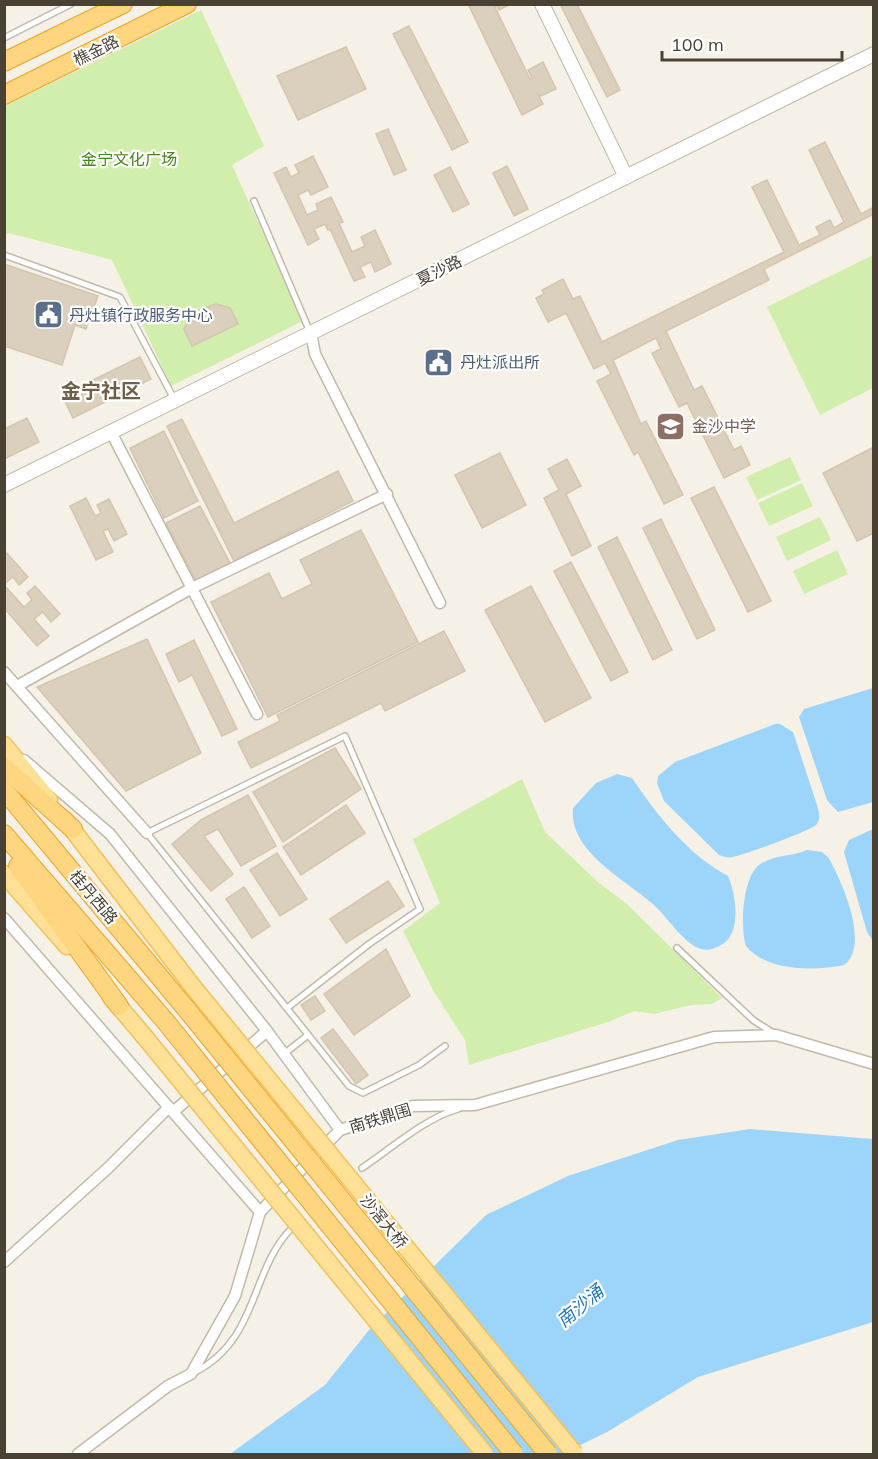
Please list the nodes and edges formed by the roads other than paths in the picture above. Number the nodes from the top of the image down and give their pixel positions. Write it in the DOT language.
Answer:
graph roads {
  1 [pos="71,4"];
  2 [pos="187,4"];
  3 [pos="542,4"];
  4 [pos="120,5"];
  5 [pos="4,38"];
  6 [pos="873,54"];
  7 [pos="4,62"];
  8 [pos="4,95"];
  9 [pos="626,177"];
  10 [pos="254,201"];
  11 [pos="4,255"];
  12 [pos="310,333"];
  13 [pos="174,401"];
  14 [pos="111,432"];
  15 [pos="4,485"];
  16 [pos="387,494"];
  17 [pos="192,588"];
  18 [pos="440,603"];
  19 [pos="4,672"];
  20 [pos="17,686"];
  21 [pos="257,714"];
  22 [pos="4,744"];
  23 [pos="4,767"];
  24 [pos="4,789"];
  25 [pos="73,829"];
  26 [pos="147,833"];
  27 [pos="4,834"];
  28 [pos="4,847"];
  29 [pos="4,874"];
  30 [pos="4,918"];
  31 [pos="677,948"];
  32 [pos="183,1005"];
  33 [pos="119,1006"];
  34 [pos="286,1008"];
  35 [pos="267,1031"];
  36 [pos="308,1035"];
  37 [pos="776,1035"];
  38 [pos="444,1046"];
  39 [pos="284,1054"];
  40 [pos="873,1064"];
  41 [pos="476,1105"];
  42 [pos="171,1110"];
  43 [pos="340,1130"];
  44 [pos="362,1168"];
  45 [pos="260,1212"];
  46 [pos="292,1228"];
  47 [pos="4,1262"];
  48 [pos="191,1374"];
  49 [pos="78,1455"];
  50 [pos="485,1455"];
  51 [pos="514,1455"];
  52 [pos="548,1455"];
  53 [pos="575,1455"];
  1 -- 5 [label="lane"];
  2 -- 8 [label="highway, 樵金路"];
  3 -- 9 [label="street"];
  4 -- 7 [label="highway, 樵金路"];
  6 -- 9 [label="street, 夏沙路"];
  9 -- 12 [label="street, 夏沙路"];
  10 -- 12 [label="lane"];
  11 -- 13 [label="lane"];
  12 -- 13 [label="street, 夏沙路"];
  12 -- 16 [label="street"];
  13 -- 14 [label="street, 夏沙路"];
  14 -- 15 [label="street, 夏沙路"];
  14 -- 17 [label="street"];
  16 -- 17 [label="street"];
  16 -- 18 [label="street"];
  17 -- 20 [label="street"];
  17 -- 21 [label="street"];
  19 -- 20 [label="street"];
  20 -- 26 [label="street"];
  22 -- 25 [label="main road, 沙滘大桥"];
  22 -- 35 [label="street"];
  23 -- 25 [label="highway"];
  24 -- 32 [label="highway, 桂丹西路"];
  25 -- 53 [label="main road, 沙滘大桥, bridge"];
  26 -- 34 [label="lane"];
  26 -- 34 [label="lane"];
  27 -- 51 [label="highway, 桂丹西路, bridge"];
  28 -- 33 [label="highway"];
  29 -- 33 [label="main road"];
  30 -- 42 [label="street"];
  31 -- 37 [label="lane"];
  32 -- 52 [label="highway, 沙滘大桥, bridge"];
  33 -- 50 [label="main road, bridge"];
  34 -- 36 [label="lane"];
  35 -- 39 [label="street"];
  35 -- 42 [label="street"];
  36 -- 38 [label="lane"];
  36 -- 39 [label="lane"];
  37 -- 40 [label="street, 南铁鼎围"];
  37 -- 41 [label="street, 南铁鼎围"];
  39 -- 43 [label="street"];
  41 -- 43 [label="street, 南铁鼎围"];
  41 -- 44 [label="lane"];
  42 -- 45 [label="street"];
  42 -- 47 [label="street"];
  43 -- 45 [label="street, 南铁鼎围"];
  45 -- 48 [label="street, 南铁鼎围"];
  46 -- 48 [label="lane"];
  48 -- 49 [label="street"];
}
